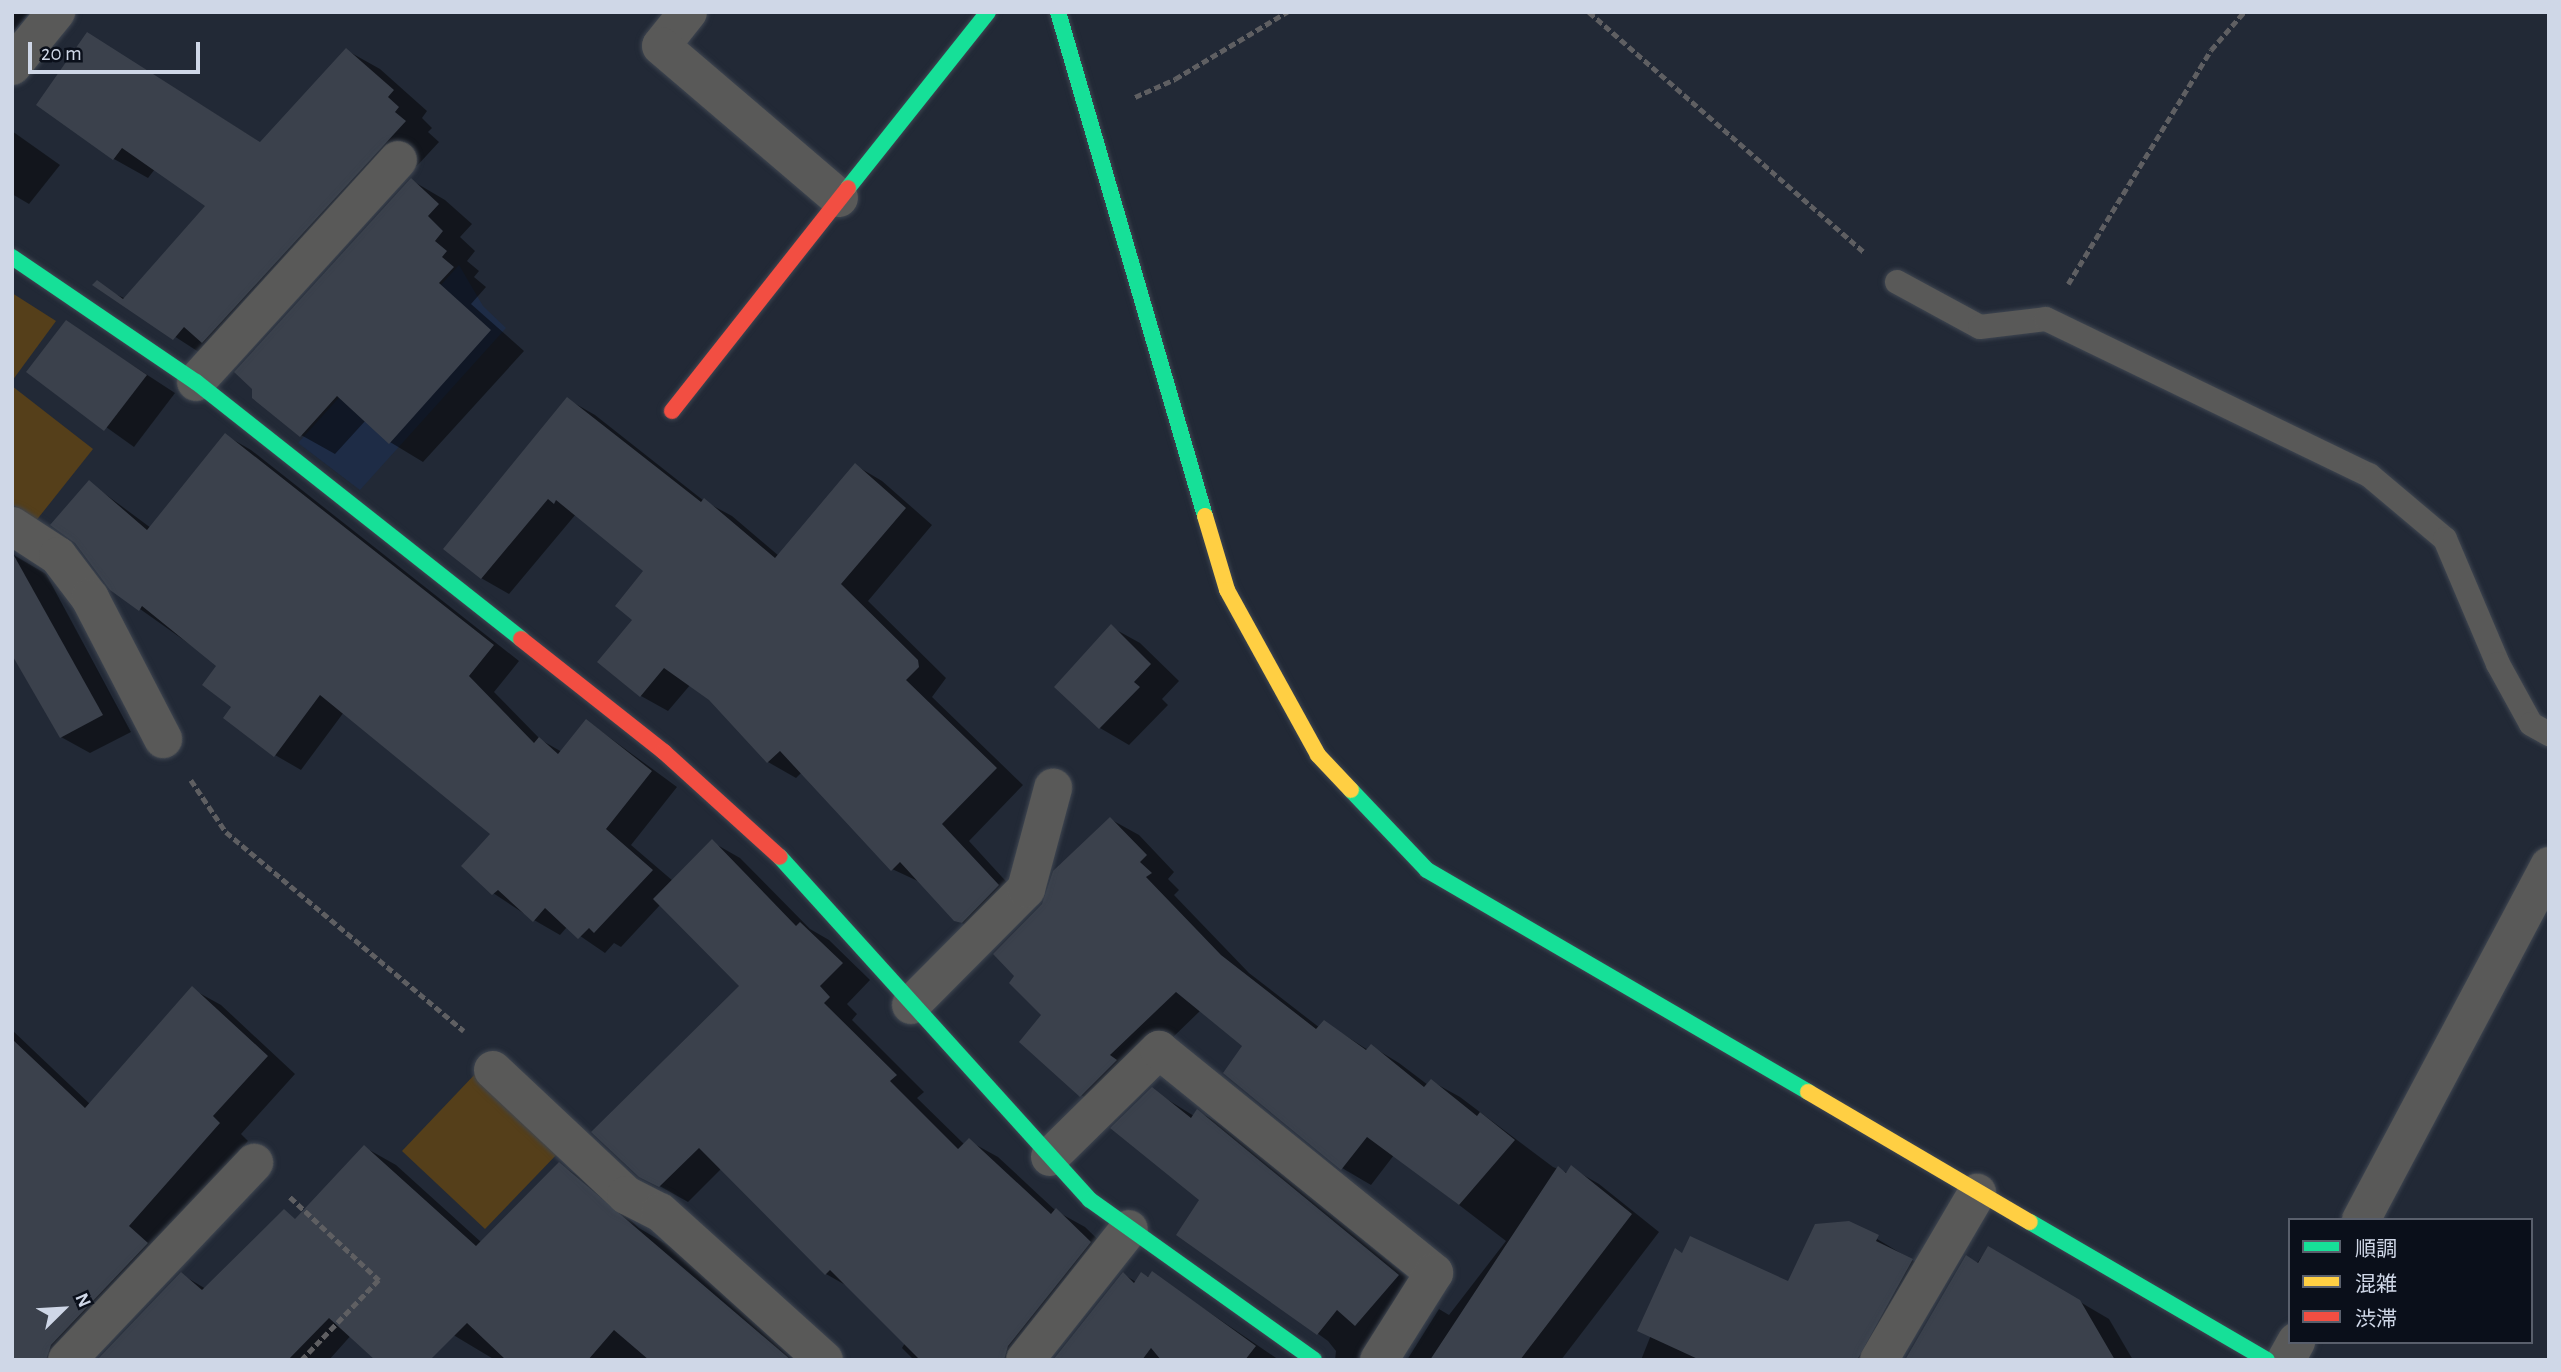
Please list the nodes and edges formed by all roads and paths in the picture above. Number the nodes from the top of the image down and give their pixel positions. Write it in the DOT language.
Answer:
graph roads {
  1 [pos="56,12"];
  2 [pos="688,12"];
  3 [pos="988,12"];
  4 [pos="1058,12"];
  5 [pos="1287,12"];
  6 [pos="1589,12"];
  7 [pos="2244,12"];
  8 [pos="12,66"];
  9 [pos="1089,117"];
  10 [pos="398,160"];
  11 [pos="839,198"];
  12 [pos="12,257"];
  13 [pos="1897,282"];
  14 [pos="2046,320"];
  15 [pos="197,382"];
  16 [pos="672,411"];
  17 [pos="12,526"];
  18 [pos="2549,733"];
  19 [pos="163,739"];
  20 [pos="1053,788"];
  21 [pos="2549,866"];
  22 [pos="911,1005"];
  23 [pos="494,1070"];
  24 [pos="1050,1157"];
  25 [pos="254,1163"];
  26 [pos="1977,1193"];
  27 [pos="2362,1218"];
  28 [pos="1129,1229"];
  29 [pos="2294,1344"];
  30 [pos="67,1360"];
  31 [pos="302,1360"];
  32 [pos="824,1360"];
  33 [pos="1025,1360"];
  34 [pos="1314,1360"];
  35 [pos="1379,1360"];
  36 [pos="1879,1360"];
  37 [pos="2267,1360"];
  38 [pos="2286,1360"];
  1 -- 8 [label="street"];
  2 -- 11 [label="street"];
  3 -- 11 [label="street"];
  4 -- 9 [label="street"];
  5 -- 9 [label="path"];
  6 -- 13 [label="path"];
  7 -- 14 [label="path"];
  9 -- 26 [label="street"];
  10 -- 15 [label="street"];
  11 -- 16 [label="street"];
  12 -- 15 [label="street"];
  13 -- 14 [label="lane"];
  14 -- 18 [label="lane"];
  15 -- 22 [label="street"];
  17 -- 19 [label="street"];
  19 -- 23 [label="path"];
  20 -- 22 [label="street"];
  21 -- 27 [label="street"];
  22 -- 24 [label="street"];
  23 -- 32 [label="street"];
  24 -- 28 [label="street"];
  24 -- 35 [label="street"];
  25 -- 30 [label="street"];
  25 -- 31 [label="path"];
  26 -- 36 [label="street"];
  26 -- 37 [label="street"];
  28 -- 33 [label="street"];
  28 -- 34 [label="street"];
  29 -- 38 [label="street"];
}
